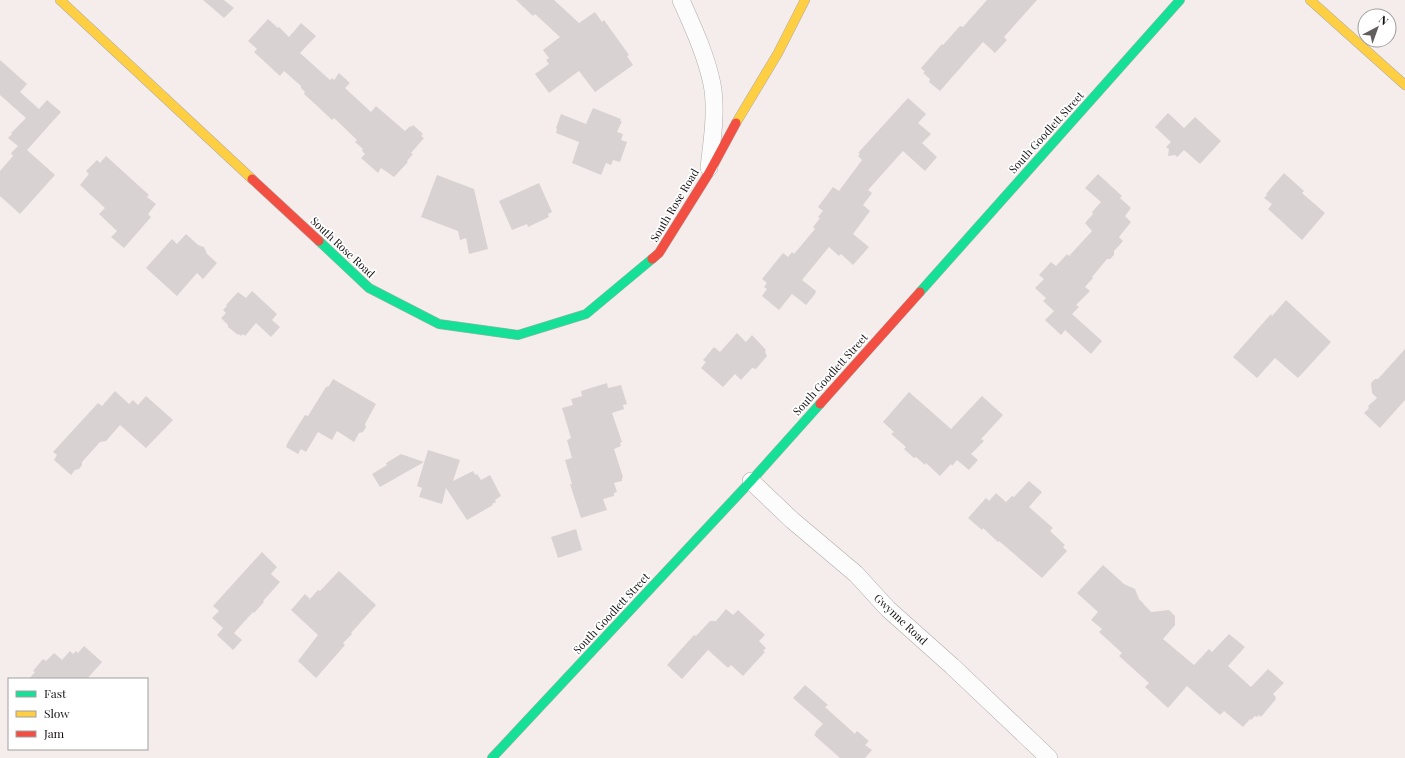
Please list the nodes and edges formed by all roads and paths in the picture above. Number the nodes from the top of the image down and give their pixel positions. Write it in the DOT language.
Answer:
graph roads {
  1 [pos="60,0"];
  2 [pos="681,0"];
  3 [pos="805,0"];
  4 [pos="1180,0"];
  5 [pos="1310,0"];
  6 [pos="1405,85"];
  7 [pos="708,173"];
  8 [pos="751,481"];
  9 [pos="492,758"];
  10 [pos="1049,758"];
  1 -- 7 [label="main road, South Rose Road"];
  2 -- 7 [label="street"];
  3 -- 7 [label="main road, South Rose Road"];
  4 -- 8 [label="main road, South Goodlett Street"];
  5 -- 6 [label="main road"];
  8 -- 9 [label="main road, South Goodlett Street"];
  8 -- 10 [label="street, Gwynne Road"];
}
